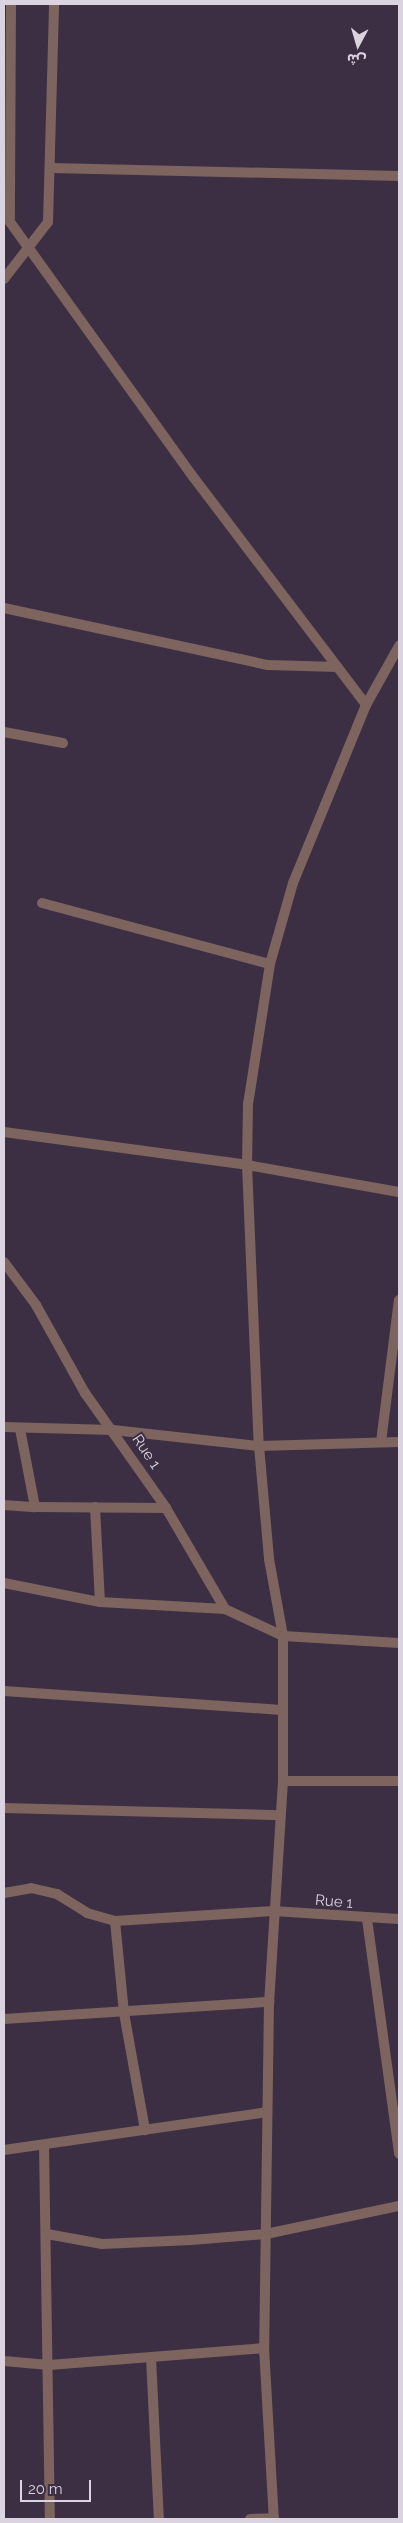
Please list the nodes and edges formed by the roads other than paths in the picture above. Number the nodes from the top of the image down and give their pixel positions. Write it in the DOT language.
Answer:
graph roads {
  1 [pos="10,4"];
  2 [pos="54,4"];
  3 [pos="51,168"];
  4 [pos="399,176"];
  5 [pos="29,251"];
  6 [pos="4,279"];
  7 [pos="4,608"];
  8 [pos="399,646"];
  9 [pos="337,667"];
  10 [pos="366,705"];
  11 [pos="4,732"];
  12 [pos="63,743"];
  13 [pos="42,903"];
  14 [pos="270,964"];
  15 [pos="4,1132"];
  16 [pos="247,1165"];
  17 [pos="399,1192"];
  18 [pos="4,1262"];
  19 [pos="399,1300"];
  20 [pos="4,1427"];
  21 [pos="20,1429"];
  22 [pos="113,1430"];
  23 [pos="381,1442"];
  24 [pos="399,1442"];
  25 [pos="259,1446"];
  26 [pos="4,1505"];
  27 [pos="35,1507"];
  28 [pos="95,1507"];
  29 [pos="166,1508"];
  30 [pos="4,1583"];
  31 [pos="100,1602"];
  32 [pos="225,1609"];
  33 [pos="283,1636"];
  34 [pos="399,1643"];
  35 [pos="4,1691"];
  36 [pos="281,1710"];
  37 [pos="283,1781"];
  38 [pos="399,1781"];
  39 [pos="4,1808"];
  40 [pos="280,1815"];
  41 [pos="4,1893"];
  42 [pos="273,1912"];
  43 [pos="367,1919"];
  44 [pos="399,1919"];
  45 [pos="115,1921"];
  46 [pos="270,2002"];
  47 [pos="124,2013"];
  48 [pos="4,2019"];
  49 [pos="394,2082"];
  50 [pos="267,2112"];
  51 [pos="145,2130"];
  52 [pos="44,2145"];
  53 [pos="4,2150"];
  54 [pos="399,2154"];
  55 [pos="399,2206"];
  56 [pos="47,2234"];
  57 [pos="266,2234"];
  58 [pos="264,2348"];
  59 [pos="151,2358"];
  60 [pos="4,2361"];
  61 [pos="48,2365"];
  62 [pos="274,2518"];
  63 [pos="50,2519"];
  64 [pos="159,2519"];
  65 [pos="250,2519"];
  1 -- 5 [label="street"];
  2 -- 3 [label="street"];
  3 -- 4 [label="street"];
  3 -- 5 [label="street"];
  5 -- 6 [label="street"];
  5 -- 9 [label="street"];
  7 -- 9 [label="street"];
  8 -- 10 [label="street"];
  9 -- 10 [label="street"];
  10 -- 14 [label="street"];
  11 -- 12 [label="street"];
  13 -- 14 [label="street"];
  14 -- 16 [label="street"];
  15 -- 16 [label="street"];
  16 -- 17 [label="street"];
  16 -- 25 [label="street"];
  18 -- 22 [label="street, Rue 1"];
  19 -- 23 [label="street"];
  20 -- 21 [label="street"];
  21 -- 22 [label="street"];
  21 -- 27 [label="street"];
  22 -- 25 [label="street"];
  22 -- 29 [label="street, Rue 1"];
  23 -- 24 [label="street"];
  23 -- 25 [label="street"];
  25 -- 33 [label="street"];
  26 -- 27 [label="street"];
  27 -- 28 [label="street"];
  28 -- 29 [label="street"];
  28 -- 31 [label="street"];
  29 -- 32 [label="street, Rue 1"];
  30 -- 31 [label="street"];
  31 -- 32 [label="street"];
  32 -- 33 [label="street"];
  33 -- 34 [label="street"];
  33 -- 36 [label="street"];
  35 -- 36 [label="street"];
  36 -- 37 [label="street"];
  37 -- 38 [label="street"];
  37 -- 40 [label="street"];
  39 -- 40 [label="street"];
  40 -- 42 [label="street"];
  41 -- 45 [label="street, Rue 1"];
  42 -- 43 [label="street, Rue 1"];
  42 -- 45 [label="street, Rue 1"];
  42 -- 46 [label="street"];
  43 -- 44 [label="street"];
  43 -- 49 [label="street, Rue 1"];
  45 -- 47 [label="street"];
  46 -- 47 [label="street"];
  46 -- 50 [label="street"];
  47 -- 48 [label="street"];
  47 -- 51 [label="street"];
  49 -- 54 [label="street, Rue 1"];
  50 -- 51 [label="street"];
  50 -- 57 [label="street"];
  51 -- 52 [label="street"];
  52 -- 53 [label="street"];
  52 -- 56 [label="street"];
  55 -- 57 [label="street"];
  56 -- 57 [label="street"];
  56 -- 61 [label="street"];
  57 -- 58 [label="street"];
  58 -- 59 [label="street"];
  58 -- 62 [label="street"];
  59 -- 61 [label="street"];
  59 -- 64 [label="street"];
  60 -- 61 [label="street"];
  61 -- 63 [label="street"];
  62 -- 65 [label="street"];
}
